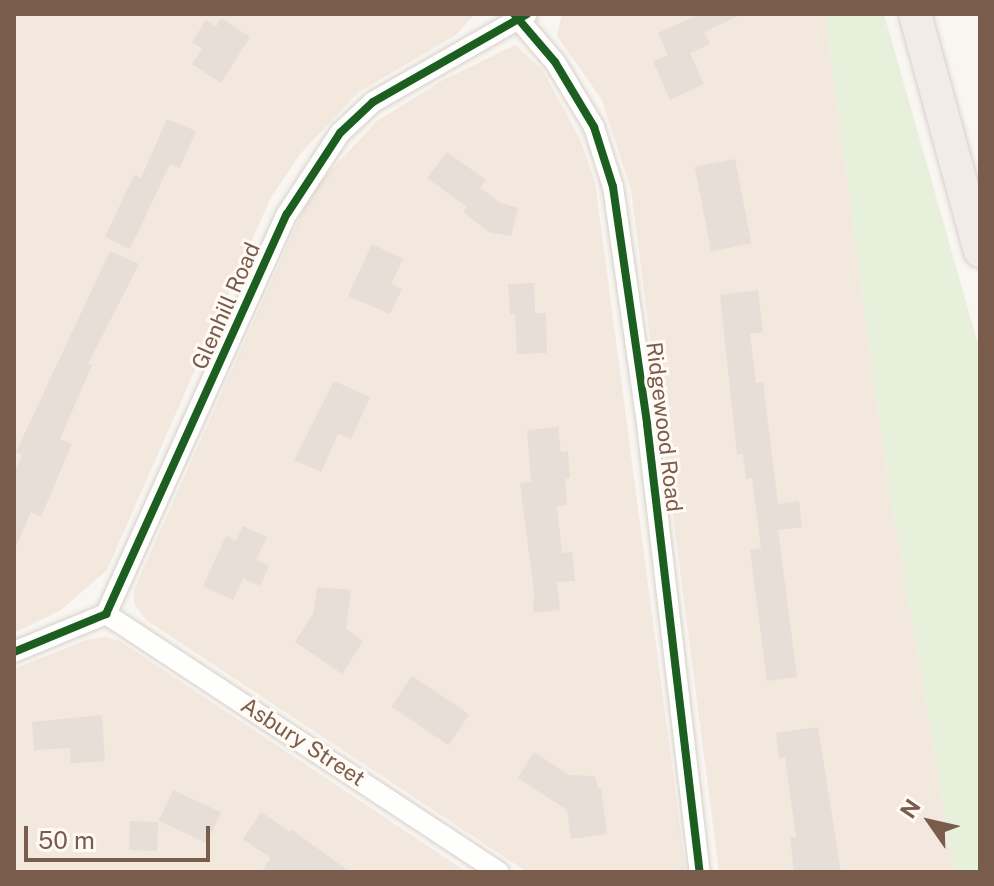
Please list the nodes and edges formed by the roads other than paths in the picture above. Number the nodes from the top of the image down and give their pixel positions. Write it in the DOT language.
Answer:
graph roads {
  1 [pos="915,14"];
  2 [pos="520,16"];
  3 [pos="980,251"];
  4 [pos="106,614"];
  5 [pos="14,652"];
  6 [pos="499,872"];
  7 [pos="700,872"];
  1 -- 3 [label="highway"];
  2 -- 4 [label="street, Glenhill Road"];
  2 -- 7 [label="street, Ridgewood Road"];
  4 -- 5 [label="street"];
  4 -- 6 [label="street, Asbury Street"];
}
